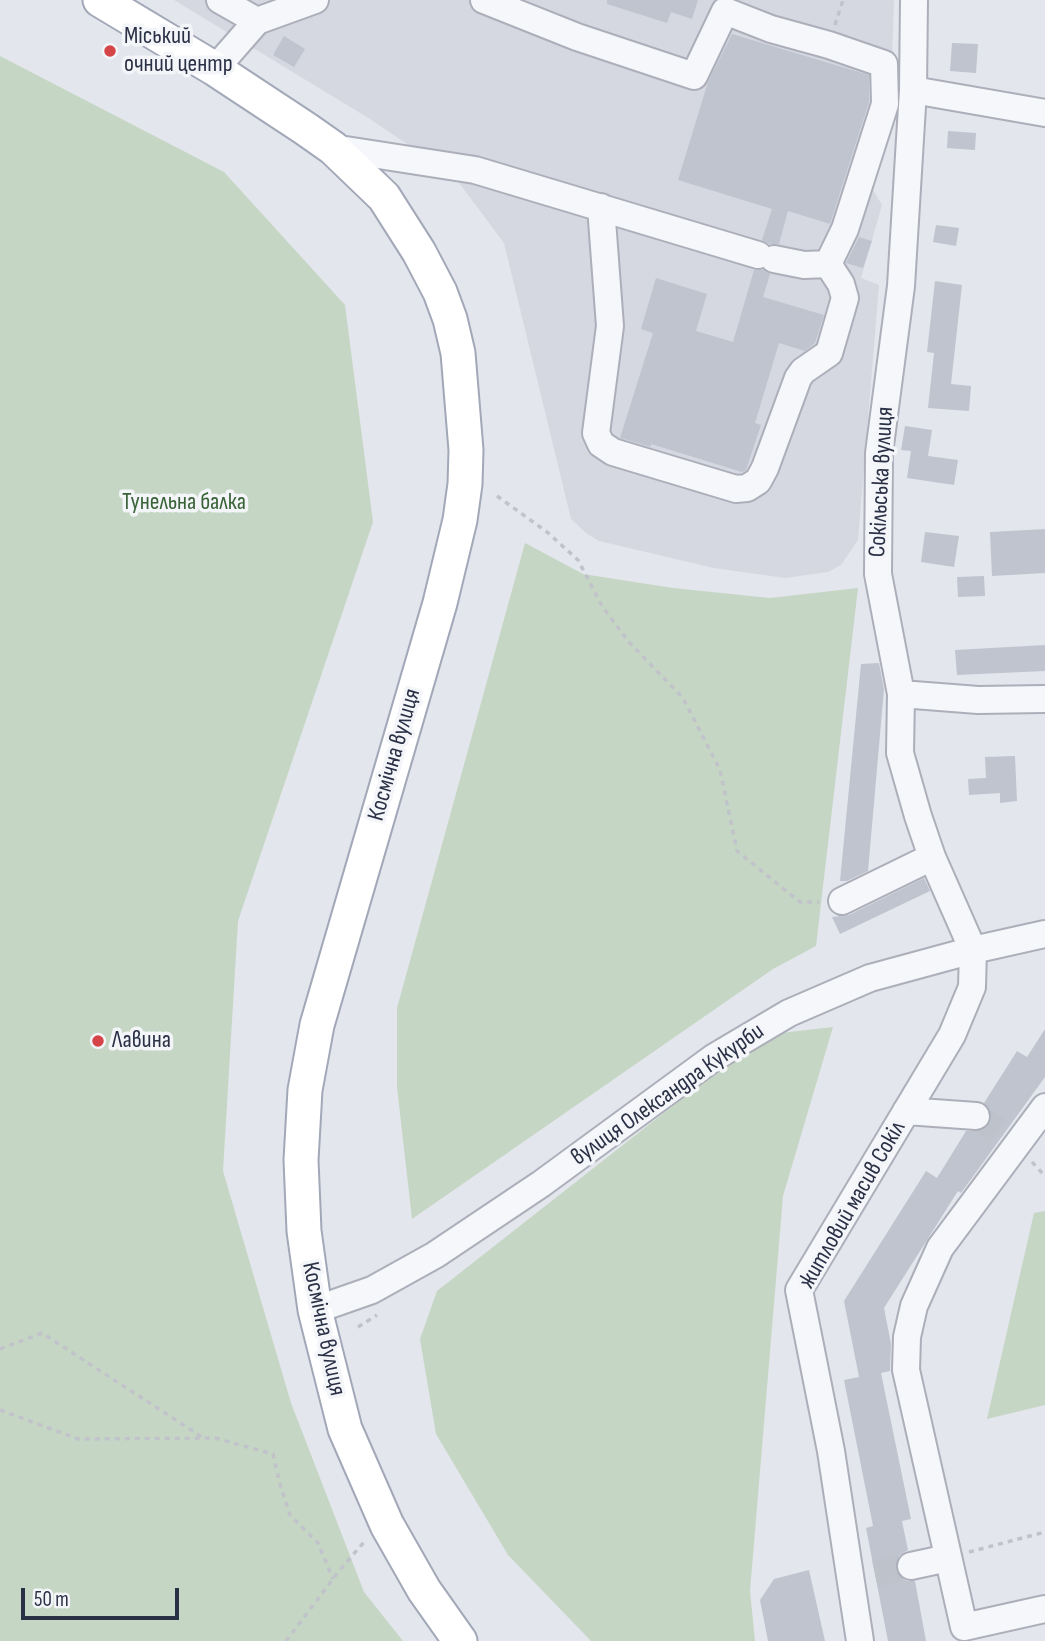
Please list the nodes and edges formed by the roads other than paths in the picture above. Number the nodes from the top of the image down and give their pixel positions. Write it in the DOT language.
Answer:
graph roads {
  1 [pos="100,0"];
  2 [pos="220,0"];
  3 [pos="315,0"];
  4 [pos="484,0"];
  5 [pos="914,0"];
  6 [pos="727,5"];
  7 [pos="257,21"];
  8 [pos="215,69"];
  9 [pos="913,90"];
  10 [pos="1045,113"];
  11 [pos="333,148"];
  12 [pos="601,207"];
  13 [pos="828,264"];
  14 [pos="901,694"];
  15 [pos="1045,699"];
  16 [pos="932,858"];
  17 [pos="842,901"];
  18 [pos="1045,934"];
  19 [pos="973,950"];
  20 [pos="1045,1107"];
  21 [pos="906,1111"];
  22 [pos="976,1115"];
  23 [pos="314,1310"];
  24 [pos="947,1558"];
  25 [pos="911,1566"];
  26 [pos="1045,1609"];
  27 [pos="460,1641"];
  28 [pos="860,1641"];
  1 -- 8 [label="main road, Космічна вулиця"];
  2 -- 7 [label="street"];
  3 -- 7 [label="street"];
  4 -- 6 [label="street"];
  5 -- 9 [label="street, Сокільська вулиця"];
  6 -- 13 [label="street"];
  7 -- 8 [label="street"];
  8 -- 11 [label="main road, Космічна вулиця"];
  9 -- 10 [label="street"];
  9 -- 14 [label="street, Сокільська вулиця"];
  11 -- 12 [label="street"];
  11 -- 23 [label="main road, Космічна вулиця"];
  12 -- 13 [label="street"];
  12 -- 13 [label="street"];
  14 -- 15 [label="street"];
  14 -- 16 [label="street, Сокільська вулиця"];
  16 -- 17 [label="street"];
  16 -- 19 [label="street, Сокільська вулиця"];
  18 -- 19 [label="street, вулиця Олександра Кукурби"];
  19 -- 21 [label="street, житловий масив Сокіл"];
  19 -- 23 [label="street, вулиця Олександра Кукурби"];
  20 -- 24 [label="street"];
  21 -- 22 [label="street"];
  21 -- 28 [label="street, житловий масив Сокіл"];
  23 -- 27 [label="main road, Космічна вулиця"];
  24 -- 25 [label="street"];
  24 -- 26 [label="street"];
}
